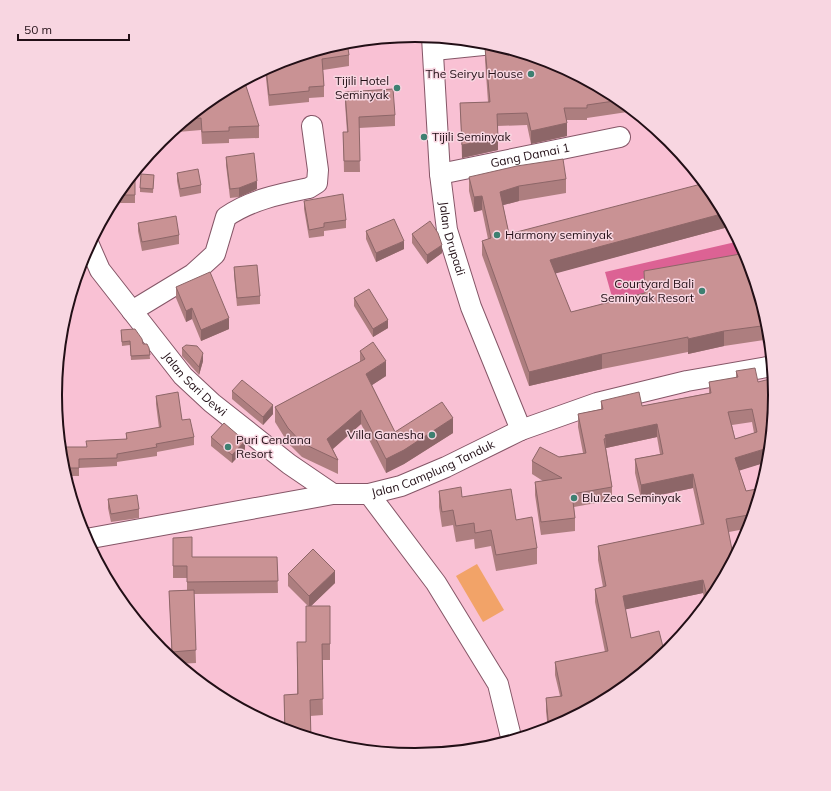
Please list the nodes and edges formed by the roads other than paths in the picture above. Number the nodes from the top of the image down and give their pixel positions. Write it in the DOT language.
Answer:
graph roads {
  1 [pos="433,43"];
  2 [pos="312,126"];
  3 [pos="620,137"];
  4 [pos="440,174"];
  5 [pos="92,252"];
  6 [pos="132,311"];
  7 [pos="768,367"];
  8 [pos="521,430"];
  9 [pos="333,494"];
  10 [pos="369,494"];
  11 [pos="92,538"];
  12 [pos="511,736"];
  1 -- 4 [label="street, Jalan Drupadi"];
  2 -- 6 [label="street"];
  3 -- 4 [label="street, Gang Damai 1"];
  4 -- 8 [label="street, Jalan Drupadi"];
  5 -- 6 [label="street, Jalan Sari Dewi"];
  6 -- 9 [label="street, Jalan Sari Dewi"];
  7 -- 8 [label="street, Jalan Camplung Tanduk"];
  8 -- 10 [label="street, Jalan Camplung Tanduk"];
  9 -- 10 [label="street, Jalan Camplung Tanduk"];
  9 -- 11 [label="street, Jalan Camplung Tanduk"];
  10 -- 12 [label="street"];
}
